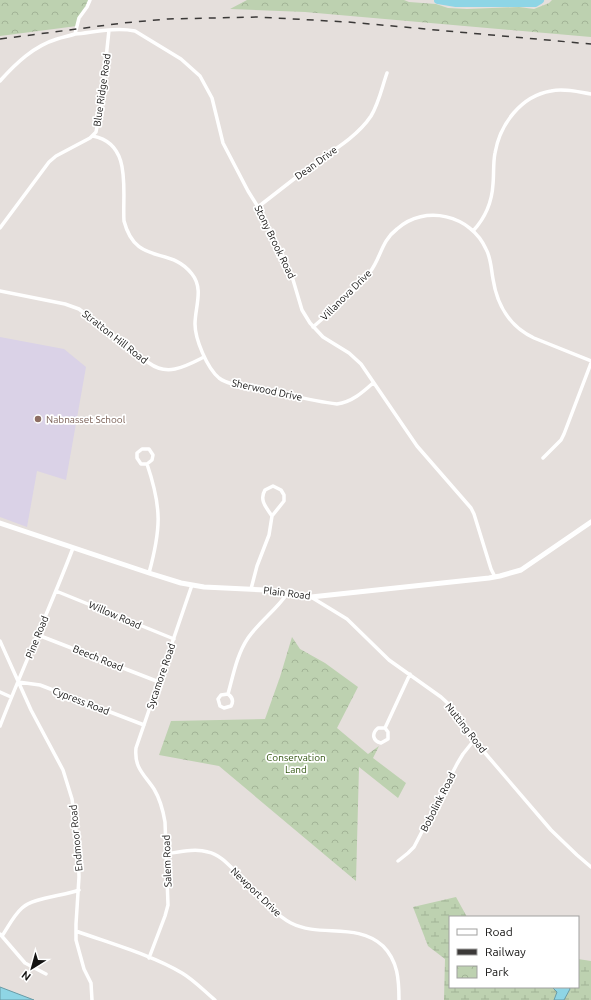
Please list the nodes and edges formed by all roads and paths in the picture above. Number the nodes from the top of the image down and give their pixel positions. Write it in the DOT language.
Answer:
graph roads {
  1 [pos="90,0"];
  2 [pos="109,30"];
  3 [pos="75,34"];
  4 [pos="387,73"];
  5 [pos="0,81"];
  6 [pos="591,94"];
  7 [pos="93,136"];
  8 [pos="258,207"];
  9 [pos="0,228"];
  10 [pos="473,230"];
  11 [pos="0,291"];
  12 [pos="313,327"];
  13 [pos="204,357"];
  14 [pos="591,362"];
  15 [pos="373,383"];
  16 [pos="543,458"];
  17 [pos="148,464"];
  18 [pos="272,516"];
  19 [pos="591,522"];
  20 [pos="0,523"];
  21 [pos="73,548"];
  22 [pos="149,573"];
  23 [pos="495,577"];
  24 [pos="192,585"];
  25 [pos="251,589"];
  26 [pos="56,590"];
  27 [pos="287,594"];
  28 [pos="325,596"];
  29 [pos="311,597"];
  30 [pos="325,605"];
  31 [pos="38,634"];
  32 [pos="174,639"];
  33 [pos="0,641"];
  34 [pos="410,674"];
  35 [pos="18,682"];
  36 [pos="159,682"];
  37 [pos="0,692"];
  38 [pos="228,694"];
  39 [pos="11,697"];
  40 [pos="144,725"];
  41 [pos="0,726"];
  42 [pos="385,728"];
  43 [pos="475,739"];
  44 [pos="138,767"];
  45 [pos="166,854"];
  46 [pos="398,861"];
  47 [pos="591,867"];
  48 [pos="78,890"];
  49 [pos="76,931"];
  50 [pos="1,935"];
  51 [pos="149,958"];
  52 [pos="46,974"];
  53 [pos="92,1000"];
  54 [pos="215,1000"];
  55 [pos="399,1000"];
  1 -- 3 [label="street"];
  2 -- 3 [label="street, Stony Brook Road"];
  2 -- 7 [label="street, Blue Ridge Road"];
  2 -- 8 [label="street, Stony Brook Road"];
  3 -- 5 [label="street, Stony Brook Road"];
  4 -- 8 [label="street, Dean Drive"];
  6 -- 10 [label="street"];
  7 -- 9 [label="street, Blue Ridge Road"];
  7 -- 13 [label="street, Sherwood Drive"];
  8 -- 12 [label="street, Stony Brook Road"];
  10 -- 12 [label="street, Villanova Drive"];
  10 -- 14 [label="street, Villanova Drive"];
  11 -- 13 [label="street, Stratton Hill Road"];
  12 -- 15 [label="street, Stony Brook Road"];
  13 -- 15 [label="street, Sherwood Drive"];
  14 -- 16 [label="street"];
  15 -- 23 [label="street, Stony Brook Road"];
  17 -- 17 [label="street"];
  17 -- 22 [label="street"];
  18 -- 18 [label="street"];
  18 -- 25 [label="street"];
  19 -- 23 [label="main road, Plain Road"];
  20 -- 21 [label="main road, Plain Road"];
  21 -- 22 [label="main road, Plain Road"];
  21 -- 26 [label="street, Pine Road"];
  22 -- 24 [label="main road, Plain Road"];
  23 -- 28 [label="main road, Plain Road"];
  24 -- 25 [label="main road, Plain Road"];
  24 -- 32 [label="street, Sycamore Road"];
  25 -- 27 [label="main road, Plain Road"];
  26 -- 31 [label="street, Pine Road"];
  26 -- 32 [label="street, Willow Road"];
  27 -- 29 [label="main road, Plain Road"];
  27 -- 38 [label="street"];
  28 -- 29 [label="main road, Plain Road"];
  28 -- 30 [label="street"];
  29 -- 30 [label="street, Nutting Road"];
  30 -- 34 [label="street, Nutting Road"];
  31 -- 35 [label="street, Pine Road"];
  31 -- 36 [label="street, Beech Road"];
  32 -- 36 [label="street, Sycamore Road"];
  33 -- 35 [label="street, Endmoor Road"];
  34 -- 42 [label="street"];
  34 -- 43 [label="street, Nutting Road"];
  35 -- 39 [label="street, Pine Road"];
  35 -- 40 [label="street, Cypress Road"];
  35 -- 48 [label="street, Endmoor Road"];
  36 -- 40 [label="street, Sycamore Road"];
  37 -- 39 [label="street"];
  38 -- 38 [label="street"];
  39 -- 41 [label="street, Pine Road"];
  40 -- 44 [label="street, Sycamore Road"];
  42 -- 42 [label="street"];
  43 -- 46 [label="street, Bobolink Road"];
  43 -- 47 [label="street, Nutting Road"];
  44 -- 45 [label="street, Salem Road"];
  45 -- 51 [label="street, Salem Road"];
  45 -- 55 [label="street, Newport Drive"];
  48 -- 49 [label="street, Endmoor Road"];
  48 -- 50 [label="street"];
  49 -- 51 [label="street"];
  49 -- 53 [label="street, Endmoor Road"];
  50 -- 52 [label="street"];
  51 -- 54 [label="street"];
}
